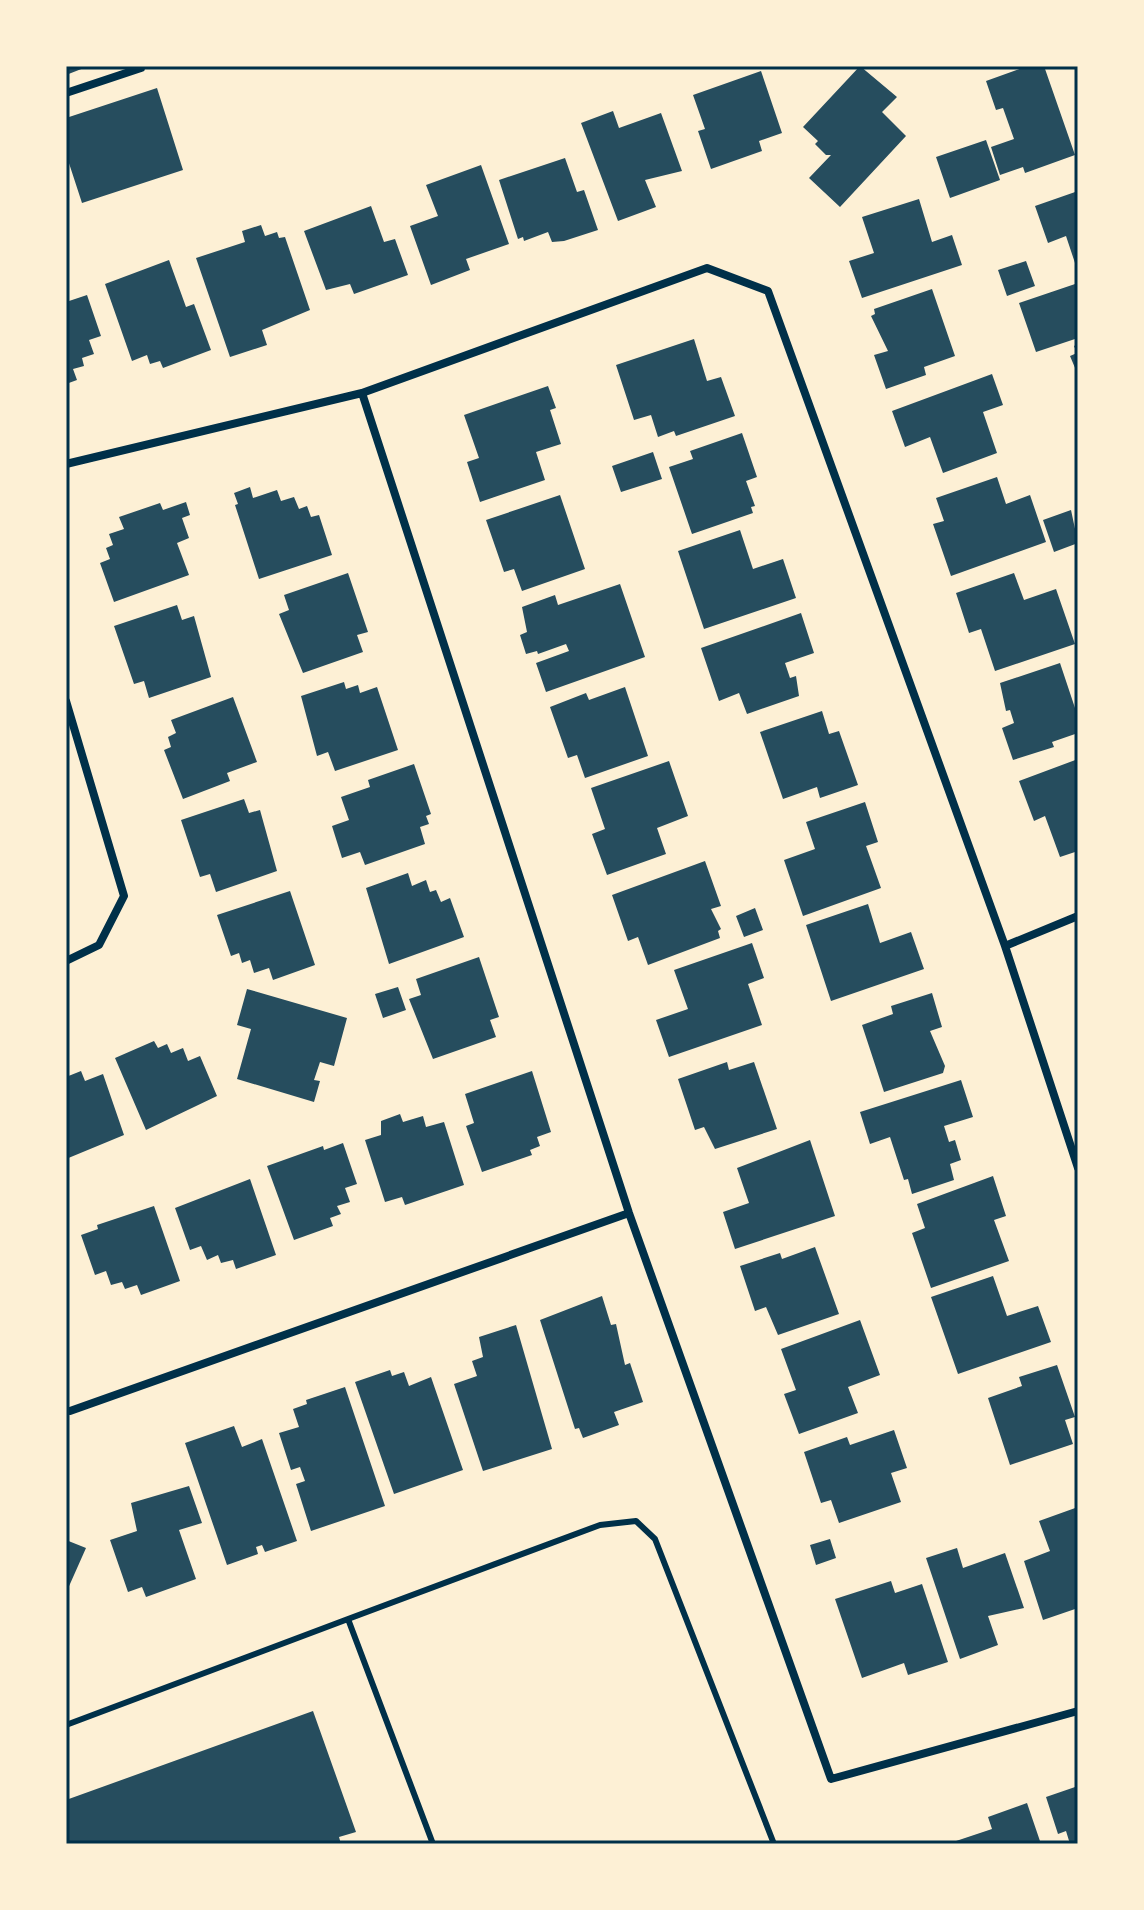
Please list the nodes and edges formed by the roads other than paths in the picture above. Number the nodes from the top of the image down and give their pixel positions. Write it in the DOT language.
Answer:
graph roads {
  1 [pos="141,68"];
  2 [pos="66,93"];
  3 [pos="362,393"];
  4 [pos="66,464"];
  5 [pos="66,701"];
  6 [pos="1078,916"];
  7 [pos="1005,946"];
  8 [pos="66,961"];
  9 [pos="1078,1168"];
  10 [pos="629,1213"];
  11 [pos="70,1411"];
  12 [pos="348,1619"];
  13 [pos="1078,1711"];
  14 [pos="66,1725"];
  15 [pos="433,1844"];
  16 [pos="774,1844"];
  1 -- 2 [label="street"];
  3 -- 4 [label="street"];
  3 -- 7 [label="street"];
  3 -- 10 [label="street"];
  5 -- 8 [label="street"];
  6 -- 7 [label="street"];
  7 -- 9 [label="street"];
  10 -- 11 [label="street"];
  10 -- 13 [label="street"];
  12 -- 14 [label="lane"];
  12 -- 15 [label="lane"];
  12 -- 16 [label="lane"];
}
